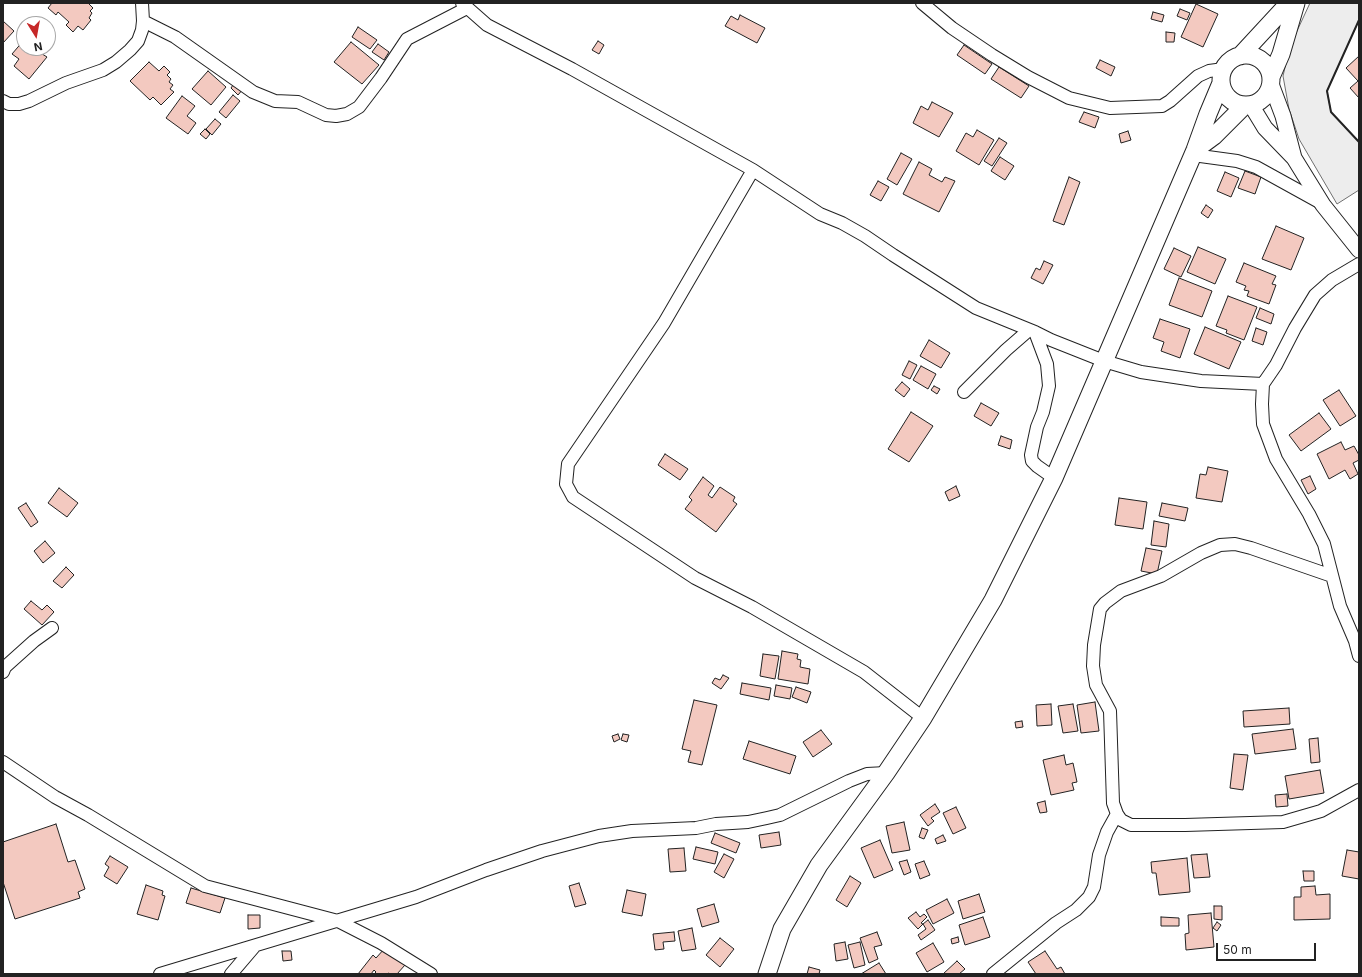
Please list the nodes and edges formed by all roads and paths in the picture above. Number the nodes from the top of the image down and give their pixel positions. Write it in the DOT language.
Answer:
graph roads {
  1 [pos="142,3"];
  2 [pos="922,3"];
  3 [pos="1289,3"];
  4 [pos="1296,3"];
  5 [pos="464,5"];
  6 [pos="143,21"];
  7 [pos="1240,56"];
  8 [pos="1223,76"];
  9 [pos="1271,80"];
  10 [pos="3,101"];
  11 [pos="1248,105"];
  12 [pos="1194,153"];
  13 [pos="1294,158"];
  14 [pos="753,170"];
  15 [pos="1323,205"];
  16 [pos="1359,250"];
  17 [pos="1359,264"];
  18 [pos="1032,331"];
  19 [pos="1104,361"];
  20 [pos="1262,384"];
  21 [pos="964,392"];
  22 [pos="1054,478"];
  23 [pos="1332,576"];
  24 [pos="52,628"];
  25 [pos="1359,656"];
  26 [pos="3,672"];
  27 [pos="923,718"];
  28 [pos="3,762"];
  29 [pos="886,773"];
  30 [pos="1359,790"];
  31 [pos="1117,814"];
  32 [pos="338,921"];
  33 [pos="254,947"];
  34 [pos="160,974"];
  35 [pos="231,974"];
  36 [pos="431,974"];
  37 [pos="767,974"];
  38 [pos="993,974"];
  1 -- 6 [label="street"];
  2 -- 8 [label="street"];
  3 -- 7 [label="main road"];
  4 -- 9 [label="main road"];
  5 -- 6 [label="street"];
  5 -- 14 [label="street"];
  6 -- 10 [label="street"];
  7 -- 8 [label="main road"];
  7 -- 9 [label="main road"];
  8 -- 11 [label="main road"];
  8 -- 12 [label="main road"];
  9 -- 11 [label="main road"];
  9 -- 13 [label="street"];
  11 -- 12 [label="main road"];
  11 -- 13 [label="street"];
  12 -- 15 [label="street"];
  12 -- 19 [label="main road"];
  13 -- 15 [label="street"];
  14 -- 18 [label="street"];
  14 -- 27 [label="street"];
  15 -- 16 [label="street"];
  17 -- 20 [label="street"];
  18 -- 19 [label="street"];
  18 -- 21 [label="street"];
  18 -- 22 [label="street"];
  19 -- 20 [label="street"];
  19 -- 22 [label="main road"];
  20 -- 23 [label="street"];
  22 -- 27 [label="main road"];
  23 -- 25 [label="street"];
  23 -- 31 [label="street"];
  24 -- 26 [label="street"];
  27 -- 29 [label="main road"];
  28 -- 32 [label="street"];
  29 -- 32 [label="street"];
  29 -- 37 [label="main road"];
  30 -- 31 [label="street"];
  31 -- 38 [label="street"];
  32 -- 33 [label="street"];
  32 -- 36 [label="street"];
  33 -- 34 [label="street"];
  33 -- 35 [label="street"];
}
